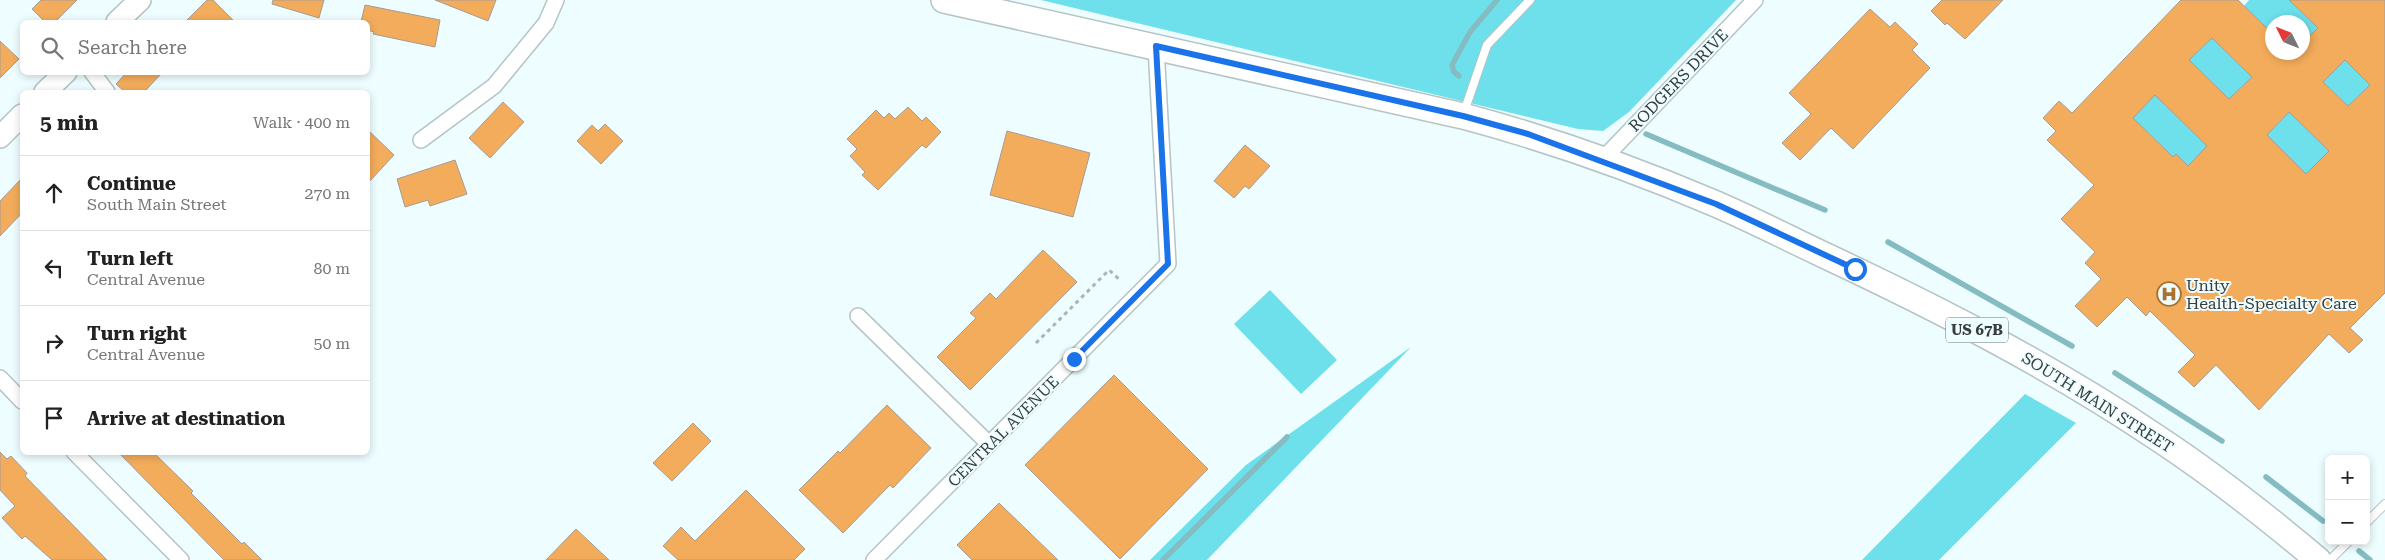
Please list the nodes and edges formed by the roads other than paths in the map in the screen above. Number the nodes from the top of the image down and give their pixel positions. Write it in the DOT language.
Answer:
graph roads {
  1 [pos="140,0"];
  2 [pos="556,0"];
  3 [pos="944,0"];
  4 [pos="1530,0"];
  5 [pos="1755,0"];
  6 [pos="119,20"];
  7 [pos="1156,46"];
  8 [pos="63,75"];
  9 [pos="94,75"];
  10 [pos="47,90"];
  11 [pos="106,90"];
  12 [pos="1463,116"];
  13 [pos="20,117"];
  14 [pos="0,137"];
  15 [pos="421,140"];
  16 [pos="1602,160"];
  17 [pos="858,316"];
  18 [pos="0,378"];
  19 [pos="20,399"];
  20 [pos="989,444"];
  21 [pos="77,455"];
  22 [pos="2385,504"];
  23 [pos="2370,520"];
  24 [pos="2345,545"];
  25 [pos="181,560"];
  26 [pos="874,560"];
  27 [pos="2318,560"];
  28 [pos="2330,560"];
  1 -- 6 [label="main road"];
  2 -- 15 [label="street"];
  3 -- 7 [label="main road, SOUTH MAIN STREET / US 67B"];
  4 -- 12 [label="lane"];
  5 -- 16 [label="street, RODGERS DRIVE"];
  7 -- 12 [label="main road, SOUTH MAIN STREET / US 67B"];
  7 -- 20 [label="street, CENTRAL AVENUE"];
  8 -- 10 [label="main road"];
  9 -- 11 [label="street"];
  12 -- 16 [label="main road, SOUTH MAIN STREET / US 67B"];
  13 -- 14 [label="main road"];
  16 -- 27 [label="main road, SOUTH MAIN STREET / US 67B"];
  17 -- 20 [label="street"];
  18 -- 19 [label="street"];
  20 -- 26 [label="street, CENTRAL AVENUE"];
  21 -- 25 [label="street"];
  22 -- 23 [label="lane"];
  24 -- 28 [label="lane"];
}
